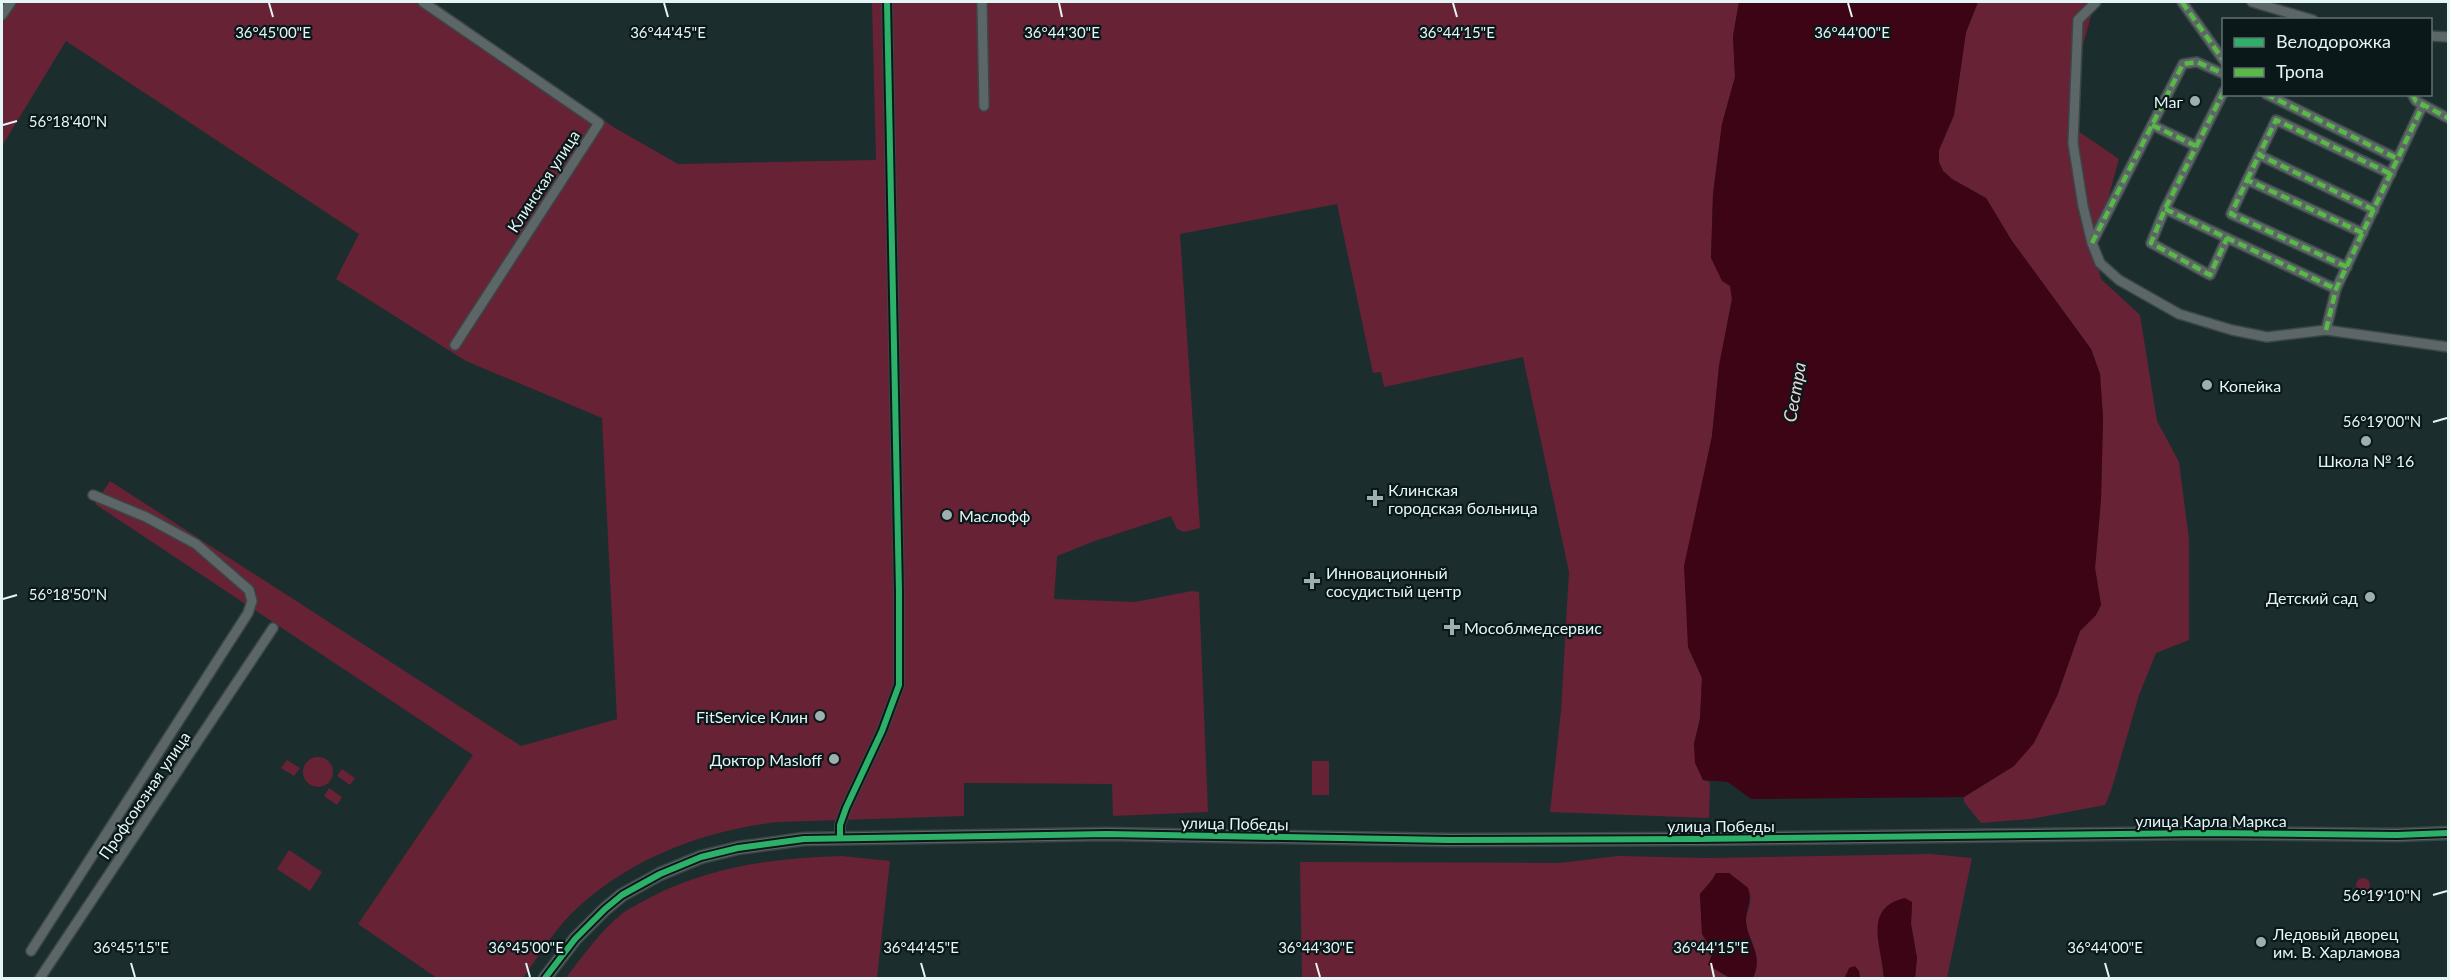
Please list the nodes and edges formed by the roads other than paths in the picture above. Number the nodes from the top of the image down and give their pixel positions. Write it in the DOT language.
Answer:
graph roads {
  1 [pos="11,2"];
  2 [pos="423,2"];
  3 [pos="887,2"];
  4 [pos="982,2"];
  5 [pos="2096,2"];
  6 [pos="2182,2"];
  7 [pos="2252,2"];
  8 [pos="2,15"];
  9 [pos="2306,18"];
  10 [pos="2432,36"];
  11 [pos="2448,38"];
  12 [pos="2222,60"];
  13 [pos="2222,74"];
  14 [pos="2222,93"];
  15 [pos="2270,96"];
  16 [pos="2413,96"];
  17 [pos="2423,105"];
  18 [pos="984,106"];
  19 [pos="2448,118"];
  20 [pos="2152,125"];
  21 [pos="2196,146"];
  22 [pos="2259,156"];
  23 [pos="2398,159"];
  24 [pos="2391,174"];
  25 [pos="2247,180"];
  26 [pos="2165,209"];
  27 [pos="2374,210"];
  28 [pos="2363,233"];
  29 [pos="2227,238"];
  30 [pos="2092,243"];
  31 [pos="2347,267"];
  32 [pos="2336,289"];
  33 [pos="2326,330"];
  34 [pos="455,345"];
  35 [pos="2448,347"];
  36 [pos="93,495"];
  37 [pos="273,628"];
  38 [pos="2448,833"];
  39 [pos="1973,836"];
  40 [pos="840,838"];
  41 [pos="31,951"];
  42 [pos="40,978"];
  43 [pos="545,978"];
  1 -- 8 [label="street"];
  2 -- 34 [label="street, Клинская улица"];
  3 -- 40 [label="street"];
  4 -- 18 [label="street"];
  5 -- 30 [label="street"];
  6 -- 12 [label="street"];
  7 -- 9 [label="street"];
  10 -- 11 [label="street"];
  13 -- 20 [label="street"];
  14 -- 21 [label="street"];
  15 -- 23 [label="street"];
  16 -- 17 [label="street"];
  17 -- 19 [label="street"];
  17 -- 23 [label="street"];
  20 -- 21 [label="street"];
  20 -- 30 [label="street"];
  21 -- 26 [label="street"];
  22 -- 24 [label="street"];
  22 -- 25 [label="street"];
  22 -- 27 [label="street"];
  23 -- 24 [label="street"];
  24 -- 27 [label="street"];
  25 -- 28 [label="street"];
  25 -- 31 [label="street"];
  26 -- 29 [label="street"];
  26 -- 29 [label="street"];
  27 -- 28 [label="street"];
  28 -- 31 [label="street"];
  29 -- 32 [label="street"];
  30 -- 33 [label="street"];
  31 -- 32 [label="street"];
  32 -- 33 [label="street"];
  33 -- 35 [label="street"];
  36 -- 41 [label="street"];
  37 -- 42 [label="street, Профсоюзная улица"];
  38 -- 39 [label="street, улица Карла Маркса"];
  39 -- 40 [label="street, улица Победы"];
  40 -- 43 [label="street, улица Победы"];
}
